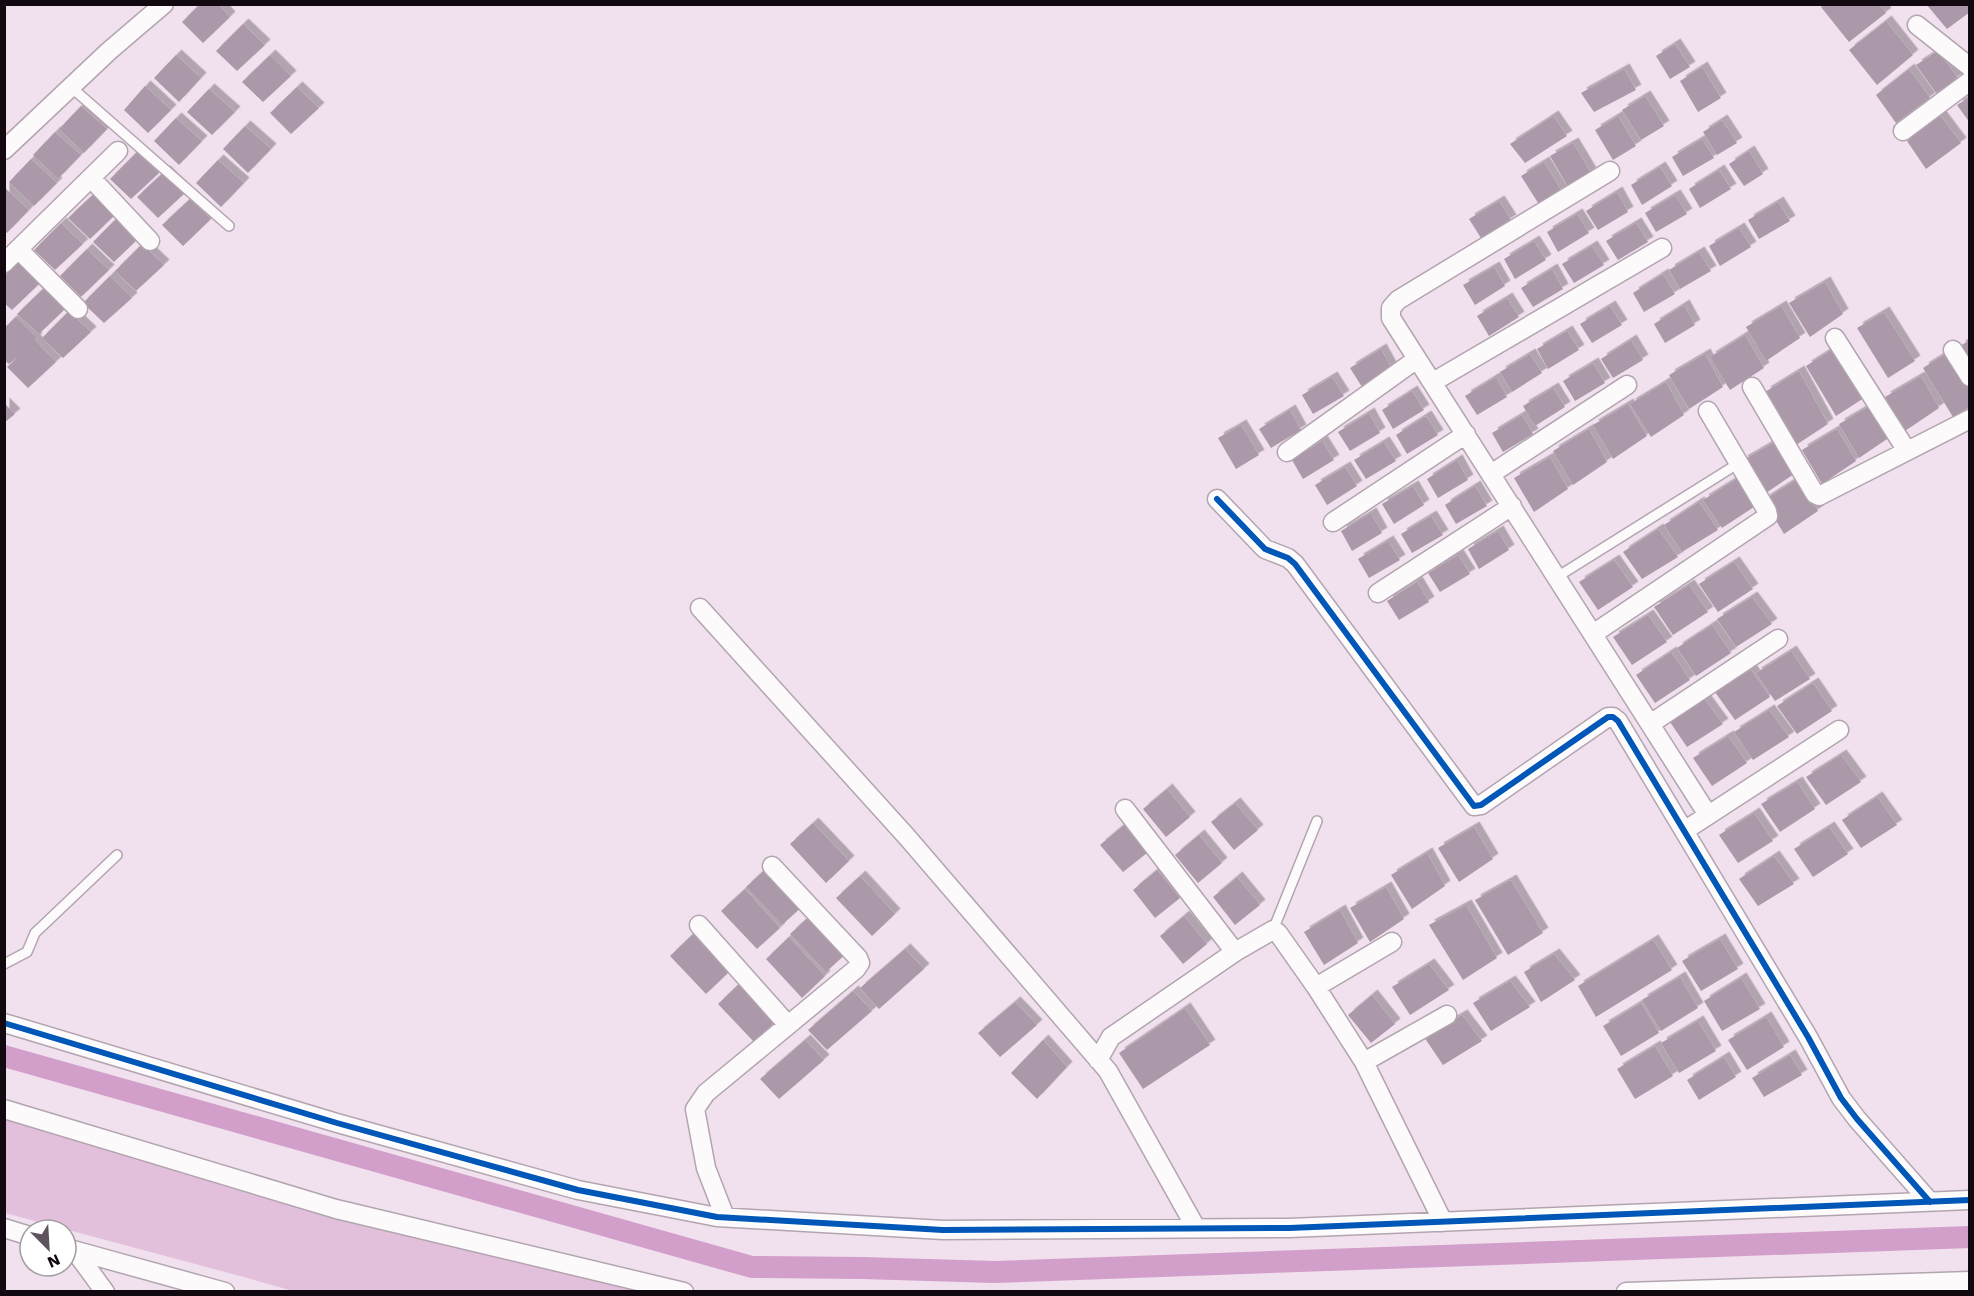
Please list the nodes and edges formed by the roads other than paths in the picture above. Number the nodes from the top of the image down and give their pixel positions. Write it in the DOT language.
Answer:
graph roads {
  1 [pos="164,4"];
  2 [pos="1917,26"];
  3 [pos="1970,67"];
  4 [pos="1970,81"];
  5 [pos="71,87"];
  6 [pos="1903,131"];
  7 [pos="4,150"];
  8 [pos="118,151"];
  9 [pos="1610,171"];
  10 [pos="91,178"];
  11 [pos="229,226"];
  12 [pos="150,241"];
  13 [pos="1662,248"];
  14 [pos="18,249"];
  15 [pos="4,263"];
  16 [pos="78,309"];
  17 [pos="1835,338"];
  18 [pos="1953,350"];
  19 [pos="1418,358"];
  20 [pos="1970,377"];
  21 [pos="1432,382"];
  22 [pos="1627,385"];
  23 [pos="1752,387"];
  24 [pos="1708,411"];
  25 [pos="1970,419"];
  26 [pos="1466,434"];
  27 [pos="1907,451"];
  28 [pos="1287,452"];
  29 [pos="1739,463"];
  30 [pos="1491,474"];
  31 [pos="1217,499"];
  32 [pos="1512,506"];
  33 [pos="1333,522"];
  34 [pos="1557,578"];
  35 [pos="1378,593"];
  36 [pos="700,608"];
  37 [pos="1593,634"];
  38 [pos="1778,639"];
  39 [pos="1650,724"];
  40 [pos="1839,730"];
  41 [pos="1125,809"];
  42 [pos="1708,815"];
  43 [pos="1317,821"];
  44 [pos="1684,831"];
  45 [pos="117,855"];
  46 [pos="772,866"];
  47 [pos="699,925"];
  48 [pos="1273,930"];
  49 [pos="1392,942"];
  50 [pos="1235,952"];
  51 [pos="4,964"];
  52 [pos="1316,987"];
  53 [pos="1447,1016"];
  54 [pos="4,1023"];
  55 [pos="788,1025"];
  56 [pos="1098,1060"];
  57 [pos="1364,1062"];
  58 [pos="4,1109"];
  59 [pos="1970,1200"];
  60 [pos="1930,1202"];
  61 [pos="725,1218"];
  62 [pos="1443,1222"];
  63 [pos="1196,1228"];
  64 [pos="78,1252"];
  65 [pos="78,1260"];
  66 [pos="1970,1281"];
  67 [pos="105,1292"];
  68 [pos="225,1292"];
  69 [pos="684,1292"];
  70 [pos="1626,1292"];
  1 -- 5 [label="street"];
  2 -- 3 [label="street"];
  4 -- 6 [label="street"];
  5 -- 7 [label="street"];
  5 -- 11 [label="lane"];
  8 -- 10 [label="street"];
  9 -- 19 [label="street"];
  10 -- 12 [label="street"];
  10 -- 14 [label="street"];
  13 -- 21 [label="street"];
  14 -- 15 [label="street"];
  14 -- 16 [label="street"];
  17 -- 27 [label="street"];
  18 -- 20 [label="street"];
  19 -- 21 [label="street"];
  19 -- 28 [label="street"];
  21 -- 26 [label="street"];
  22 -- 30 [label="street"];
  23 -- 27 [label="street"];
  24 -- 29 [label="street"];
  25 -- 27 [label="street"];
  26 -- 30 [label="street"];
  26 -- 33 [label="street"];
  29 -- 34 [label="lane"];
  29 -- 37 [label="street"];
  30 -- 32 [label="street"];
  31 -- 44 [label="street"];
  32 -- 34 [label="street"];
  32 -- 35 [label="street"];
  34 -- 37 [label="street"];
  36 -- 56 [label="street"];
  37 -- 39 [label="street"];
  38 -- 39 [label="street"];
  39 -- 42 [label="street"];
  40 -- 42 [label="street"];
  41 -- 50 [label="street"];
  42 -- 44 [label="street"];
  43 -- 48 [label="lane"];
  44 -- 60 [label="street"];
  45 -- 51 [label="lane"];
  46 -- 55 [label="street"];
  47 -- 55 [label="street"];
  48 -- 50 [label="street"];
  48 -- 52 [label="street"];
  49 -- 52 [label="street"];
  50 -- 56 [label="street"];
  52 -- 57 [label="street"];
  53 -- 57 [label="street"];
  54 -- 61 [label="street"];
  55 -- 61 [label="street"];
  56 -- 63 [label="street"];
  57 -- 62 [label="street"];
  58 -- 69 [label="street"];
  59 -- 60 [label="street"];
  60 -- 62 [label="street"];
  61 -- 63 [label="street"];
  62 -- 63 [label="street"];
  64 -- 68 [label="street"];
  65 -- 67 [label="street"];
  66 -- 70 [label="street"];
}
